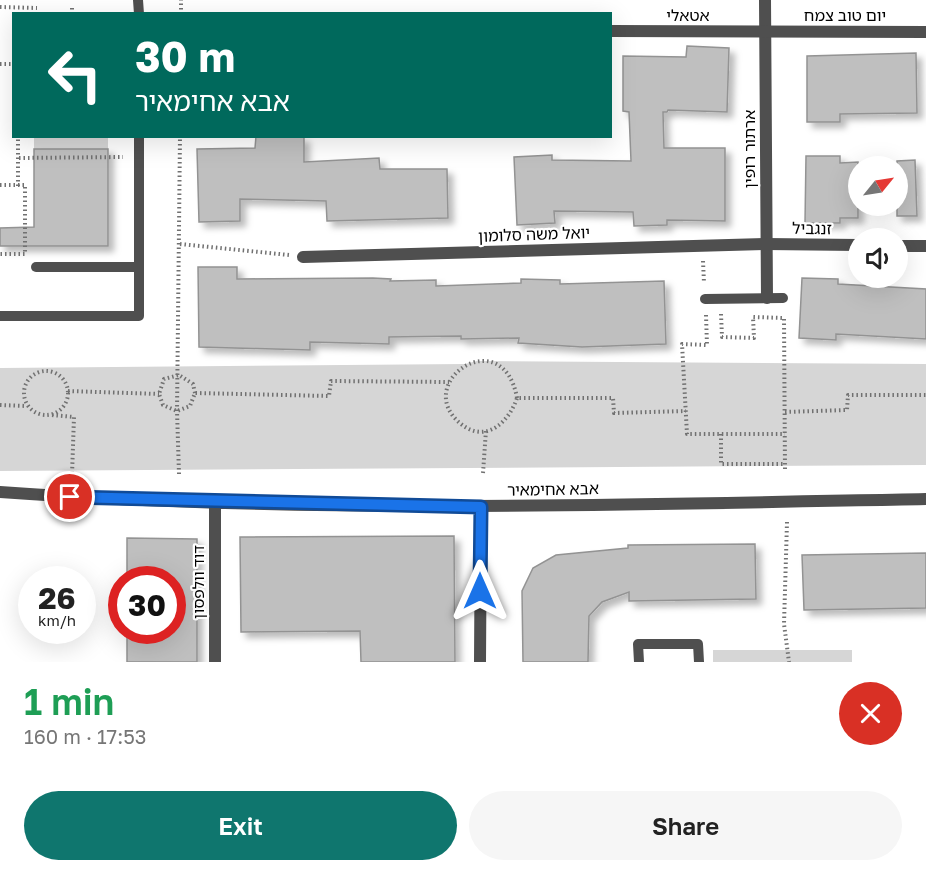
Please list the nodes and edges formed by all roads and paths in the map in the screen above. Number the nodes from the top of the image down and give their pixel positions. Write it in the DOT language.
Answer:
graph roads {
  1 [pos="765,0"];
  2 [pos="0,7"];
  3 [pos="25,8"];
  4 [pos="37,8"];
  5 [pos="72,8"];
  6 [pos="25,12"];
  7 [pos="72,12"];
  8 [pos="612,31"];
  9 [pos="765,31"];
  10 [pos="926,32"];
  11 [pos="18,138"];
  12 [pos="139,138"];
  13 [pos="180,138"];
  14 [pos="19,158"];
  15 [pos="108,158"];
  16 [pos="0,185"];
  17 [pos="18,186"];
  18 [pos="180,244"];
  19 [pos="766,244"];
  20 [pos="848,245"];
  21 [pos="703,246"];
  22 [pos="908,246"];
  23 [pos="926,246"];
  24 [pos="0,254"];
  25 [pos="303,257"];
  26 [pos="36,267"];
  27 [pos="139,267"];
  28 [pos="705,298"];
  29 [pos="767,298"];
  30 [pos="783,298"];
  31 [pos="706,315"];
  32 [pos="0,316"];
  33 [pos="179,375"];
  34 [pos="449,381"];
  35 [pos="68,391"];
  36 [pos="195,393"];
  37 [pos="159,394"];
  38 [pos="926,395"];
  39 [pos="517,398"];
  40 [pos="0,405"];
  41 [pos="28,406"];
  42 [pos="177,411"];
  43 [pos="686,411"];
  44 [pos="784,412"];
  45 [pos="48,415"];
  46 [pos="486,430"];
  47 [pos="721,434"];
  48 [pos="785,434"];
  49 [pos="785,464"];
  50 [pos="785,471"];
  51 [pos="483,473"];
  52 [pos="179,474"];
  53 [pos="72,476"];
  54 [pos="0,492"];
  55 [pos="926,499"];
  56 [pos="215,502"];
  57 [pos="481,507"];
  58 [pos="788,522"];
  59 [pos="215,662"];
  60 [pos="480,662"];
  61 [pos="639,662"];
  62 [pos="699,662"];
  63 [pos="789,662"];
  1 -- 9 [label="street, ארתור רופין"];
  2 -- 3 [label="path"];
  3 -- 4 [label="path"];
  3 -- 6 [label="path"];
  5 -- 7 [label="path"];
  8 -- 9 [label="street, אטאלי"];
  9 -- 10 [label="street, יום טוב צמח"];
  9 -- 19 [label="street, ארתור רופין"];
  11 -- 14 [label="path"];
  12 -- 27 [label="lane"];
  13 -- 18 [label="path"];
  14 -- 15 [label="path"];
  14 -- 17 [label="path"];
  16 -- 17 [label="path"];
  17 -- 24 [label="path"];
  18 -- 25 [label="path"];
  18 -- 33 [label="path"];
  19 -- 20 [label="street, זנגביל"];
  19 -- 21 [label="street, יואל משה סלומון"];
  19 -- 29 [label="street, ארתור רופין"];
  21 -- 25 [label="street, יואל משה סלומון"];
  21 -- 28 [label="path"];
  22 -- 23 [label="street"];
  26 -- 27 [label="lane"];
  27 -- 32 [label="lane"];
  28 -- 29 [label="lane"];
  28 -- 31 [label="path"];
  29 -- 30 [label="lane"];
  31 -- 43 [label="path"];
  31 -- 44 [label="path"];
  33 -- 36 [label="path"];
  33 -- 37 [label="path"];
  33 -- 42 [label="path"];
  34 -- 36 [label="path"];
  34 -- 39 [label="path"];
  34 -- 46 [label="path"];
  35 -- 37 [label="path"];
  35 -- 41 [label="path"];
  35 -- 45 [label="path"];
  36 -- 42 [label="path"];
  37 -- 42 [label="path"];
  38 -- 44 [label="path"];
  39 -- 43 [label="path"];
  39 -- 46 [label="path"];
  40 -- 41 [label="path"];
  41 -- 45 [label="path"];
  42 -- 52 [label="path"];
  43 -- 47 [label="path"];
  44 -- 48 [label="path"];
  45 -- 53 [label="path"];
  46 -- 51 [label="path"];
  47 -- 48 [label="path"];
  47 -- 49 [label="path"];
  48 -- 49 [label="path"];
  49 -- 50 [label="path"];
  54 -- 56 [label="street, אבא אחימאיר"];
  55 -- 57 [label="street, אבא אחימאיר"];
  56 -- 57 [label="street, אבא אחימאיר"];
  56 -- 59 [label="street, דוד וולפסון"];
  57 -- 60 [label="street"];
  58 -- 63 [label="path"];
  61 -- 62 [label="lane"];
}
